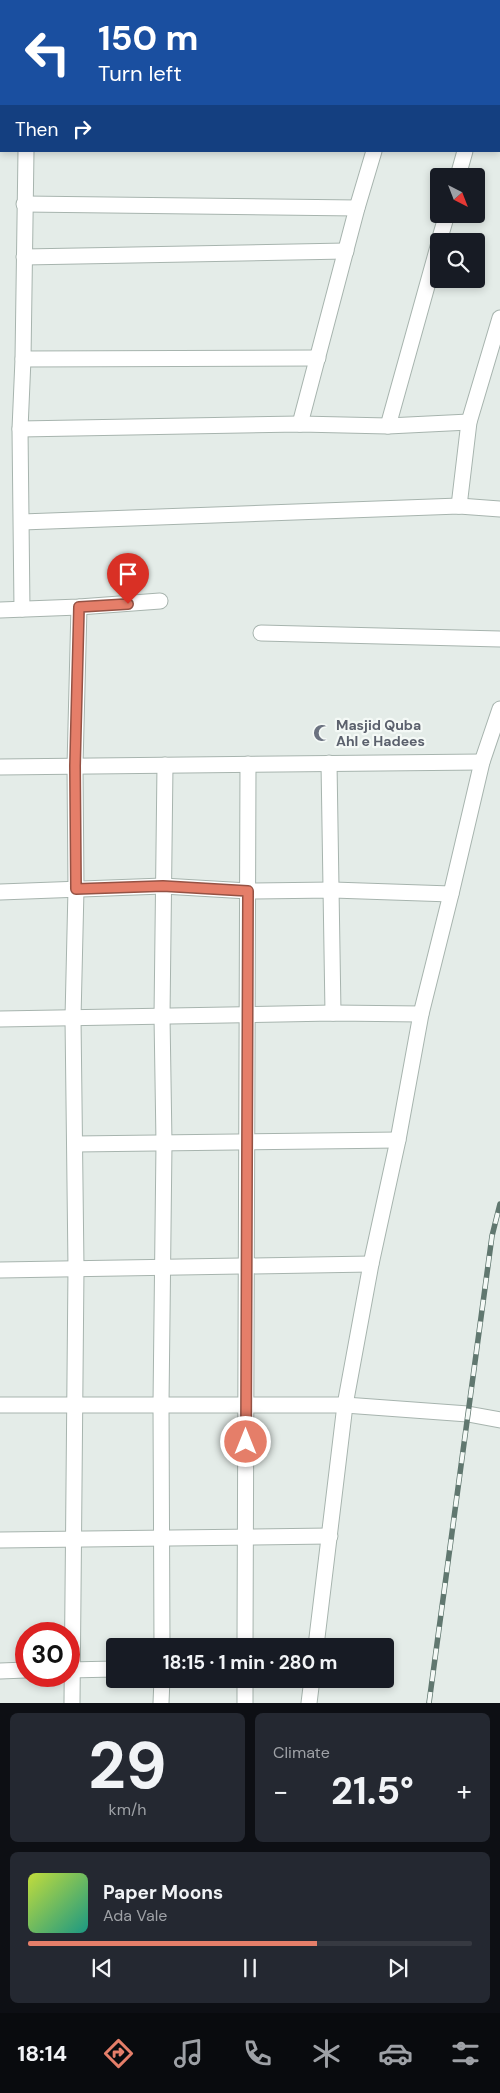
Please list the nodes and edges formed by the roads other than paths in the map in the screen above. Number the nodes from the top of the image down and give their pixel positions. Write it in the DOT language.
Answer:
graph roads {
  1 [pos="26,152"];
  2 [pos="374,152"];
  3 [pos="465,152"];
  4 [pos="460,168"];
  5 [pos="24,204"];
  6 [pos="357,208"];
  7 [pos="346,251"];
  8 [pos="24,258"];
  9 [pos="430,274"];
  10 [pos="500,318"];
  11 [pos="318,358"];
  12 [pos="23,359"];
  13 [pos="468,422"];
  14 [pos="300,424"];
  15 [pos="388,426"];
  16 [pos="20,429"];
  17 [pos="459,506"];
  18 [pos="500,508"];
  19 [pos="22,522"];
  20 [pos="160,601"];
  21 [pos="79,607"];
  22 [pos="22,609"];
  23 [pos="0,610"];
  24 [pos="261,633"];
  25 [pos="500,639"];
  26 [pos="500,709"];
  27 [pos="482,762"];
  28 [pos="329,763"];
  29 [pos="248,764"];
  30 [pos="164,765"];
  31 [pos="75,766"];
  32 [pos="0,767"];
  33 [pos="163,886"];
  34 [pos="76,889"];
  35 [pos="332,890"];
  36 [pos="248,891"];
  37 [pos="0,892"];
  38 [pos="451,894"];
  39 [pos="333,1013"];
  40 [pos="247,1014"];
  41 [pos="421,1014"];
  42 [pos="162,1016"];
  43 [pos="73,1018"];
  44 [pos="0,1019"];
  45 [pos="398,1140"];
  46 [pos="247,1142"];
  47 [pos="164,1143"];
  48 [pos="76,1144"];
  49 [pos="372,1264"];
  50 [pos="247,1266"];
  51 [pos="164,1267"];
  52 [pos="76,1268"];
  53 [pos="0,1270"];
  54 [pos="74,1404"];
  55 [pos="161,1404"];
  56 [pos="246,1404"];
  57 [pos="0,1405"];
  58 [pos="345,1405"];
  59 [pos="500,1420"];
  60 [pos="330,1536"];
  61 [pos="246,1537"];
  62 [pos="161,1538"];
  63 [pos="73,1539"];
  64 [pos="0,1540"];
  65 [pos="72,1622"];
  66 [pos="162,1638"];
  67 [pos="245,1638"];
  68 [pos="317,1638"];
  69 [pos="15,1670"];
  70 [pos="80,1670"];
  71 [pos="106,1670"];
  72 [pos="0,1671"];
  73 [pos="72,1687"];
  74 [pos="162,1688"];
  75 [pos="245,1688"];
  76 [pos="311,1688"];
  77 [pos="72,1703"];
  78 [pos="161,1703"];
  79 [pos="245,1703"];
  80 [pos="309,1703"];
  1 -- 5 [label="street"];
  2 -- 6 [label="street"];
  3 -- 4 [label="street"];
  5 -- 6 [label="street"];
  5 -- 8 [label="street"];
  6 -- 7 [label="street"];
  7 -- 8 [label="street"];
  7 -- 11 [label="street"];
  8 -- 12 [label="street"];
  9 -- 15 [label="street"];
  10 -- 13 [label="street"];
  11 -- 12 [label="street"];
  11 -- 14 [label="street"];
  12 -- 16 [label="street"];
  13 -- 15 [label="street"];
  13 -- 17 [label="street"];
  14 -- 15 [label="street"];
  14 -- 16 [label="street"];
  16 -- 19 [label="street"];
  17 -- 18 [label="street"];
  17 -- 19 [label="street"];
  19 -- 22 [label="street"];
  20 -- 21 [label="street"];
  21 -- 22 [label="street"];
  21 -- 31 [label="street"];
  22 -- 23 [label="street"];
  24 -- 25 [label="street"];
  26 -- 27 [label="street"];
  27 -- 28 [label="street"];
  27 -- 38 [label="street"];
  28 -- 29 [label="street"];
  28 -- 35 [label="street"];
  29 -- 30 [label="street"];
  29 -- 36 [label="street"];
  30 -- 31 [label="street"];
  30 -- 33 [label="street"];
  31 -- 32 [label="street"];
  31 -- 34 [label="street"];
  33 -- 34 [label="street"];
  33 -- 36 [label="street"];
  33 -- 42 [label="street"];
  34 -- 37 [label="street"];
  34 -- 43 [label="street"];
  35 -- 36 [label="street"];
  35 -- 38 [label="street"];
  35 -- 39 [label="street"];
  36 -- 40 [label="street"];
  38 -- 41 [label="street"];
  39 -- 40 [label="street"];
  39 -- 41 [label="street"];
  40 -- 42 [label="street"];
  40 -- 46 [label="street"];
  41 -- 45 [label="street"];
  42 -- 43 [label="street"];
  42 -- 47 [label="street"];
  43 -- 44 [label="street"];
  43 -- 48 [label="street"];
  45 -- 46 [label="street"];
  45 -- 49 [label="street"];
  46 -- 47 [label="street"];
  46 -- 50 [label="street"];
  47 -- 48 [label="street"];
  47 -- 51 [label="street"];
  48 -- 52 [label="street"];
  49 -- 50 [label="street"];
  49 -- 58 [label="street"];
  50 -- 51 [label="street"];
  50 -- 56 [label="street"];
  51 -- 52 [label="street"];
  51 -- 55 [label="street"];
  52 -- 53 [label="street"];
  52 -- 54 [label="street"];
  54 -- 55 [label="street"];
  54 -- 57 [label="street"];
  54 -- 63 [label="street"];
  55 -- 56 [label="street"];
  55 -- 62 [label="street"];
  56 -- 58 [label="street"];
  56 -- 61 [label="street"];
  58 -- 59 [label="street"];
  58 -- 60 [label="street"];
  60 -- 61 [label="street"];
  60 -- 68 [label="street"];
  61 -- 62 [label="street"];
  61 -- 67 [label="street"];
  62 -- 63 [label="street"];
  62 -- 66 [label="street"];
  63 -- 64 [label="street"];
  63 -- 65 [label="street"];
  69 -- 72 [label="street"];
  70 -- 71 [label="street"];
  73 -- 77 [label="street"];
  74 -- 78 [label="street"];
  75 -- 79 [label="street"];
  76 -- 80 [label="street"];
}
